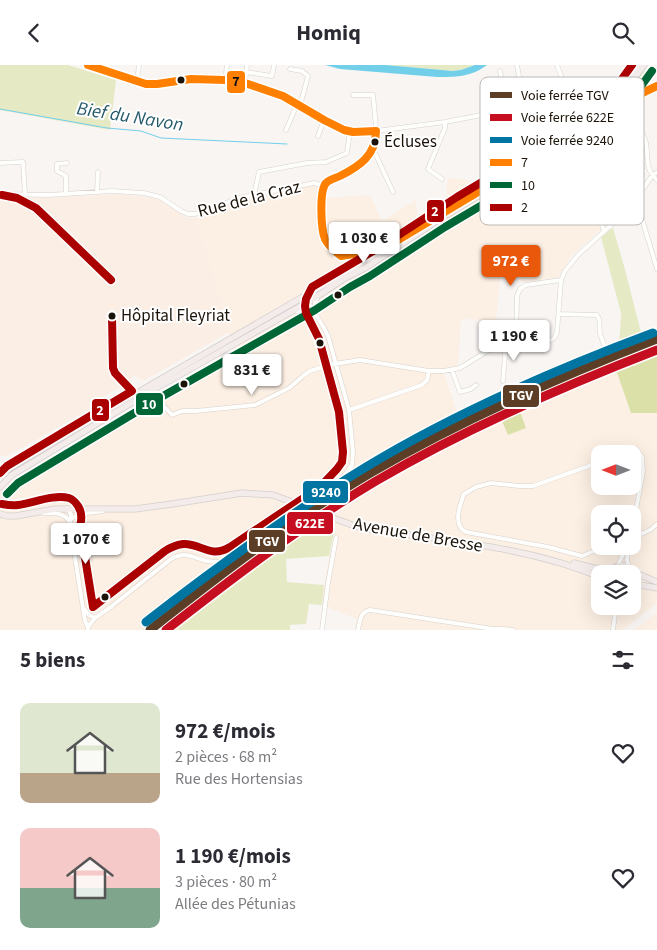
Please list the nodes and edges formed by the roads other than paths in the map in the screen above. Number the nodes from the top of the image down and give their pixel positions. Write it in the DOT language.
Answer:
graph roads {
  1 [pos="88,65"];
  2 [pos="139,65"];
  3 [pos="227,65"];
  4 [pos="247,65"];
  5 [pos="274,65"];
  6 [pos="556,65"];
  7 [pos="639,65"];
  8 [pos="644,65"];
  9 [pos="290,69"];
  10 [pos="500,71"];
  11 [pos="246,72"];
  12 [pos="501,77"];
  13 [pos="561,77"];
  14 [pos="630,77"];
  15 [pos="635,77"];
  16 [pos="225,80"];
  17 [pos="137,81"];
  18 [pos="245,83"];
  19 [pos="657,86"];
  20 [pos="644,93"];
  21 [pos="353,95"];
  22 [pos="299,105"];
  23 [pos="480,115"];
  24 [pos="324,120"];
  25 [pos="445,122"];
  26 [pos="286,130"];
  27 [pos="350,131"];
  28 [pos="376,131"];
  29 [pos="318,136"];
  30 [pos="644,137"];
  31 [pos="371,151"];
  32 [pos="0,163"];
  33 [pos="67,163"];
  34 [pos="98,172"];
  35 [pos="657,172"];
  36 [pos="652,176"];
  37 [pos="442,179"];
  38 [pos="657,180"];
  39 [pos="324,186"];
  40 [pos="644,188"];
  41 [pos="98,192"];
  42 [pos="393,192"];
  43 [pos="480,192"];
  44 [pos="0,194"];
  45 [pos="25,194"];
  46 [pos="66,194"];
  47 [pos="254,195"];
  48 [pos="480,195"];
  49 [pos="602,225"];
  50 [pos="611,225"];
  51 [pos="644,225"];
  52 [pos="604,231"];
  53 [pos="383,249"];
  54 [pos="343,258"];
  55 [pos="355,266"];
  56 [pos="365,268"];
  57 [pos="657,269"];
  58 [pos="336,278"];
  59 [pos="345,279"];
  60 [pos="561,280"];
  61 [pos="319,291"];
  62 [pos="302,298"];
  63 [pos="310,301"];
  64 [pos="314,308"];
  65 [pos="312,313"];
  66 [pos="558,314"];
  67 [pos="279,318"];
  68 [pos="318,318"];
  69 [pos="516,341"];
  70 [pos="506,342"];
  71 [pos="604,345"];
  72 [pos="336,363"];
  73 [pos="452,370"];
  74 [pos="429,371"];
  75 [pos="503,381"];
  76 [pos="476,385"];
  77 [pos="151,391"];
  78 [pos="144,395"];
  79 [pos="157,401"];
  80 [pos="349,410"];
  81 [pos="641,456"];
  82 [pos="591,465"];
  83 [pos="0,474"];
  84 [pos="641,483"];
  85 [pos="0,486"];
  86 [pos="0,491"];
  87 [pos="67,508"];
  88 [pos="126,509"];
  89 [pos="0,514"];
  90 [pos="27,514"];
  91 [pos="72,519"];
  92 [pos="657,524"];
  93 [pos="70,525"];
  94 [pos="641,534"];
  95 [pos="336,538"];
  96 [pos="591,552"];
  97 [pos="623,555"];
  98 [pos="542,558"];
  99 [pos="618,565"];
  100 [pos="591,567"];
  101 [pos="591,573"];
  102 [pos="641,575"];
  103 [pos="657,582"];
  104 [pos="641,585"];
  105 [pos="657,588"];
  106 [pos="83,608"];
  107 [pos="616,615"];
  108 [pos="95,619"];
  109 [pos="88,629"];
  110 [pos="322,630"];
  111 [pos="358,630"];
  112 [pos="512,630"];
  113 [pos="613,630"];
  1 -- 17 [label="street"];
  2 -- 17 [label="street"];
  3 -- 16 [label="street"];
  4 -- 11 [label="street"];
  5 -- 11 [label="street"];
  6 -- 13 [label="street"];
  7 -- 14 [label="main road"];
  8 -- 15 [label="main road"];
  9 -- 22 [label="street"];
  10 -- 12 [label="street"];
  11 -- 18 [label="street"];
  16 -- 17 [label="street"];
  16 -- 18 [label="street"];
  18 -- 22 [label="street"];
  19 -- 20 [label="main road"];
  21 -- 28 [label="street"];
  22 -- 24 [label="street"];
  22 -- 26 [label="street"];
  23 -- 25 [label="street"];
  24 -- 27 [label="street"];
  24 -- 29 [label="street"];
  25 -- 28 [label="street"];
  25 -- 37 [label="street"];
  27 -- 28 [label="street"];
  27 -- 47 [label="street"];
  28 -- 31 [label="street"];
  30 -- 36 [label="street"];
  31 -- 39 [label="street"];
  31 -- 42 [label="street"];
  32 -- 45 [label="street"];
  33 -- 46 [label="street"];
  34 -- 41 [label="street"];
  35 -- 36 [label="street"];
  36 -- 38 [label="street"];
  36 -- 40 [label="street"];
  39 -- 47 [label="street, Rue de la Craz"];
  39 -- 54 [label="street"];
  41 -- 46 [label="street, Rue de la Craz"];
  41 -- 47 [label="street, Rue de la Craz"];
  43 -- 53 [label="main road"];
  44 -- 45 [label="street, Rue de la Craz"];
  45 -- 46 [label="street, Rue de la Craz"];
  48 -- 56 [label="main road"];
  49 -- 52 [label="street"];
  50 -- 52 [label="street"];
  51 -- 57 [label="street"];
  52 -- 60 [label="street"];
  53 -- 54 [label="street"];
  53 -- 55 [label="main road"];
  54 -- 55 [label="street"];
  54 -- 58 [label="street"];
  55 -- 56 [label="street"];
  55 -- 58 [label="main road"];
  55 -- 59 [label="street"];
  56 -- 59 [label="main road"];
  58 -- 61 [label="main road"];
  59 -- 61 [label="main road"];
  60 -- 66 [label="street"];
  60 -- 69 [label="street"];
  61 -- 62 [label="main road"];
  61 -- 63 [label="main road"];
  61 -- 64 [label="street"];
  62 -- 63 [label="street"];
  62 -- 83 [label="main road"];
  63 -- 64 [label="street"];
  63 -- 65 [label="street"];
  63 -- 67 [label="main road"];
  64 -- 68 [label="street"];
  65 -- 67 [label="street"];
  65 -- 68 [label="street"];
  66 -- 69 [label="street"];
  66 -- 71 [label="street"];
  67 -- 77 [label="main road"];
  68 -- 72 [label="street"];
  69 -- 70 [label="street"];
  70 -- 73 [label="street"];
  70 -- 75 [label="street"];
  72 -- 74 [label="street"];
  72 -- 79 [label="street"];
  72 -- 80 [label="street"];
  73 -- 74 [label="street"];
  73 -- 76 [label="street"];
  74 -- 80 [label="street"];
  77 -- 78 [label="main road"];
  77 -- 79 [label="street"];
  78 -- 79 [label="street"];
  78 -- 85 [label="main road"];
  80 -- 108 [label="street"];
  81 -- 84 [label="street"];
  82 -- 96 [label="street"];
  85 -- 86 [label="main road"];
  87 -- 88 [label="main road, Avenue de Bresse"];
  87 -- 90 [label="main road, Avenue de Bresse"];
  87 -- 91 [label="street"];
  88 -- 91 [label="street"];
  88 -- 98 [label="main road, Avenue de Bresse, bridge"];
  89 -- 90 [label="main road, Avenue de Bresse"];
  90 -- 93 [label="street"];
  91 -- 93 [label="street"];
  92 -- 94 [label="street"];
  93 -- 106 [label="street"];
  95 -- 110 [label="street"];
  97 -- 99 [label="street"];
  98 -- 100 [label="main road, Avenue de Bresse"];
  98 -- 101 [label="main road, Avenue de Bresse"];
  102 -- 103 [label="main road"];
  104 -- 105 [label="main road"];
  106 -- 108 [label="street"];
  106 -- 109 [label="street"];
  107 -- 113 [label="street"];
  108 -- 109 [label="street"];
  111 -- 112 [label="street"];
}
